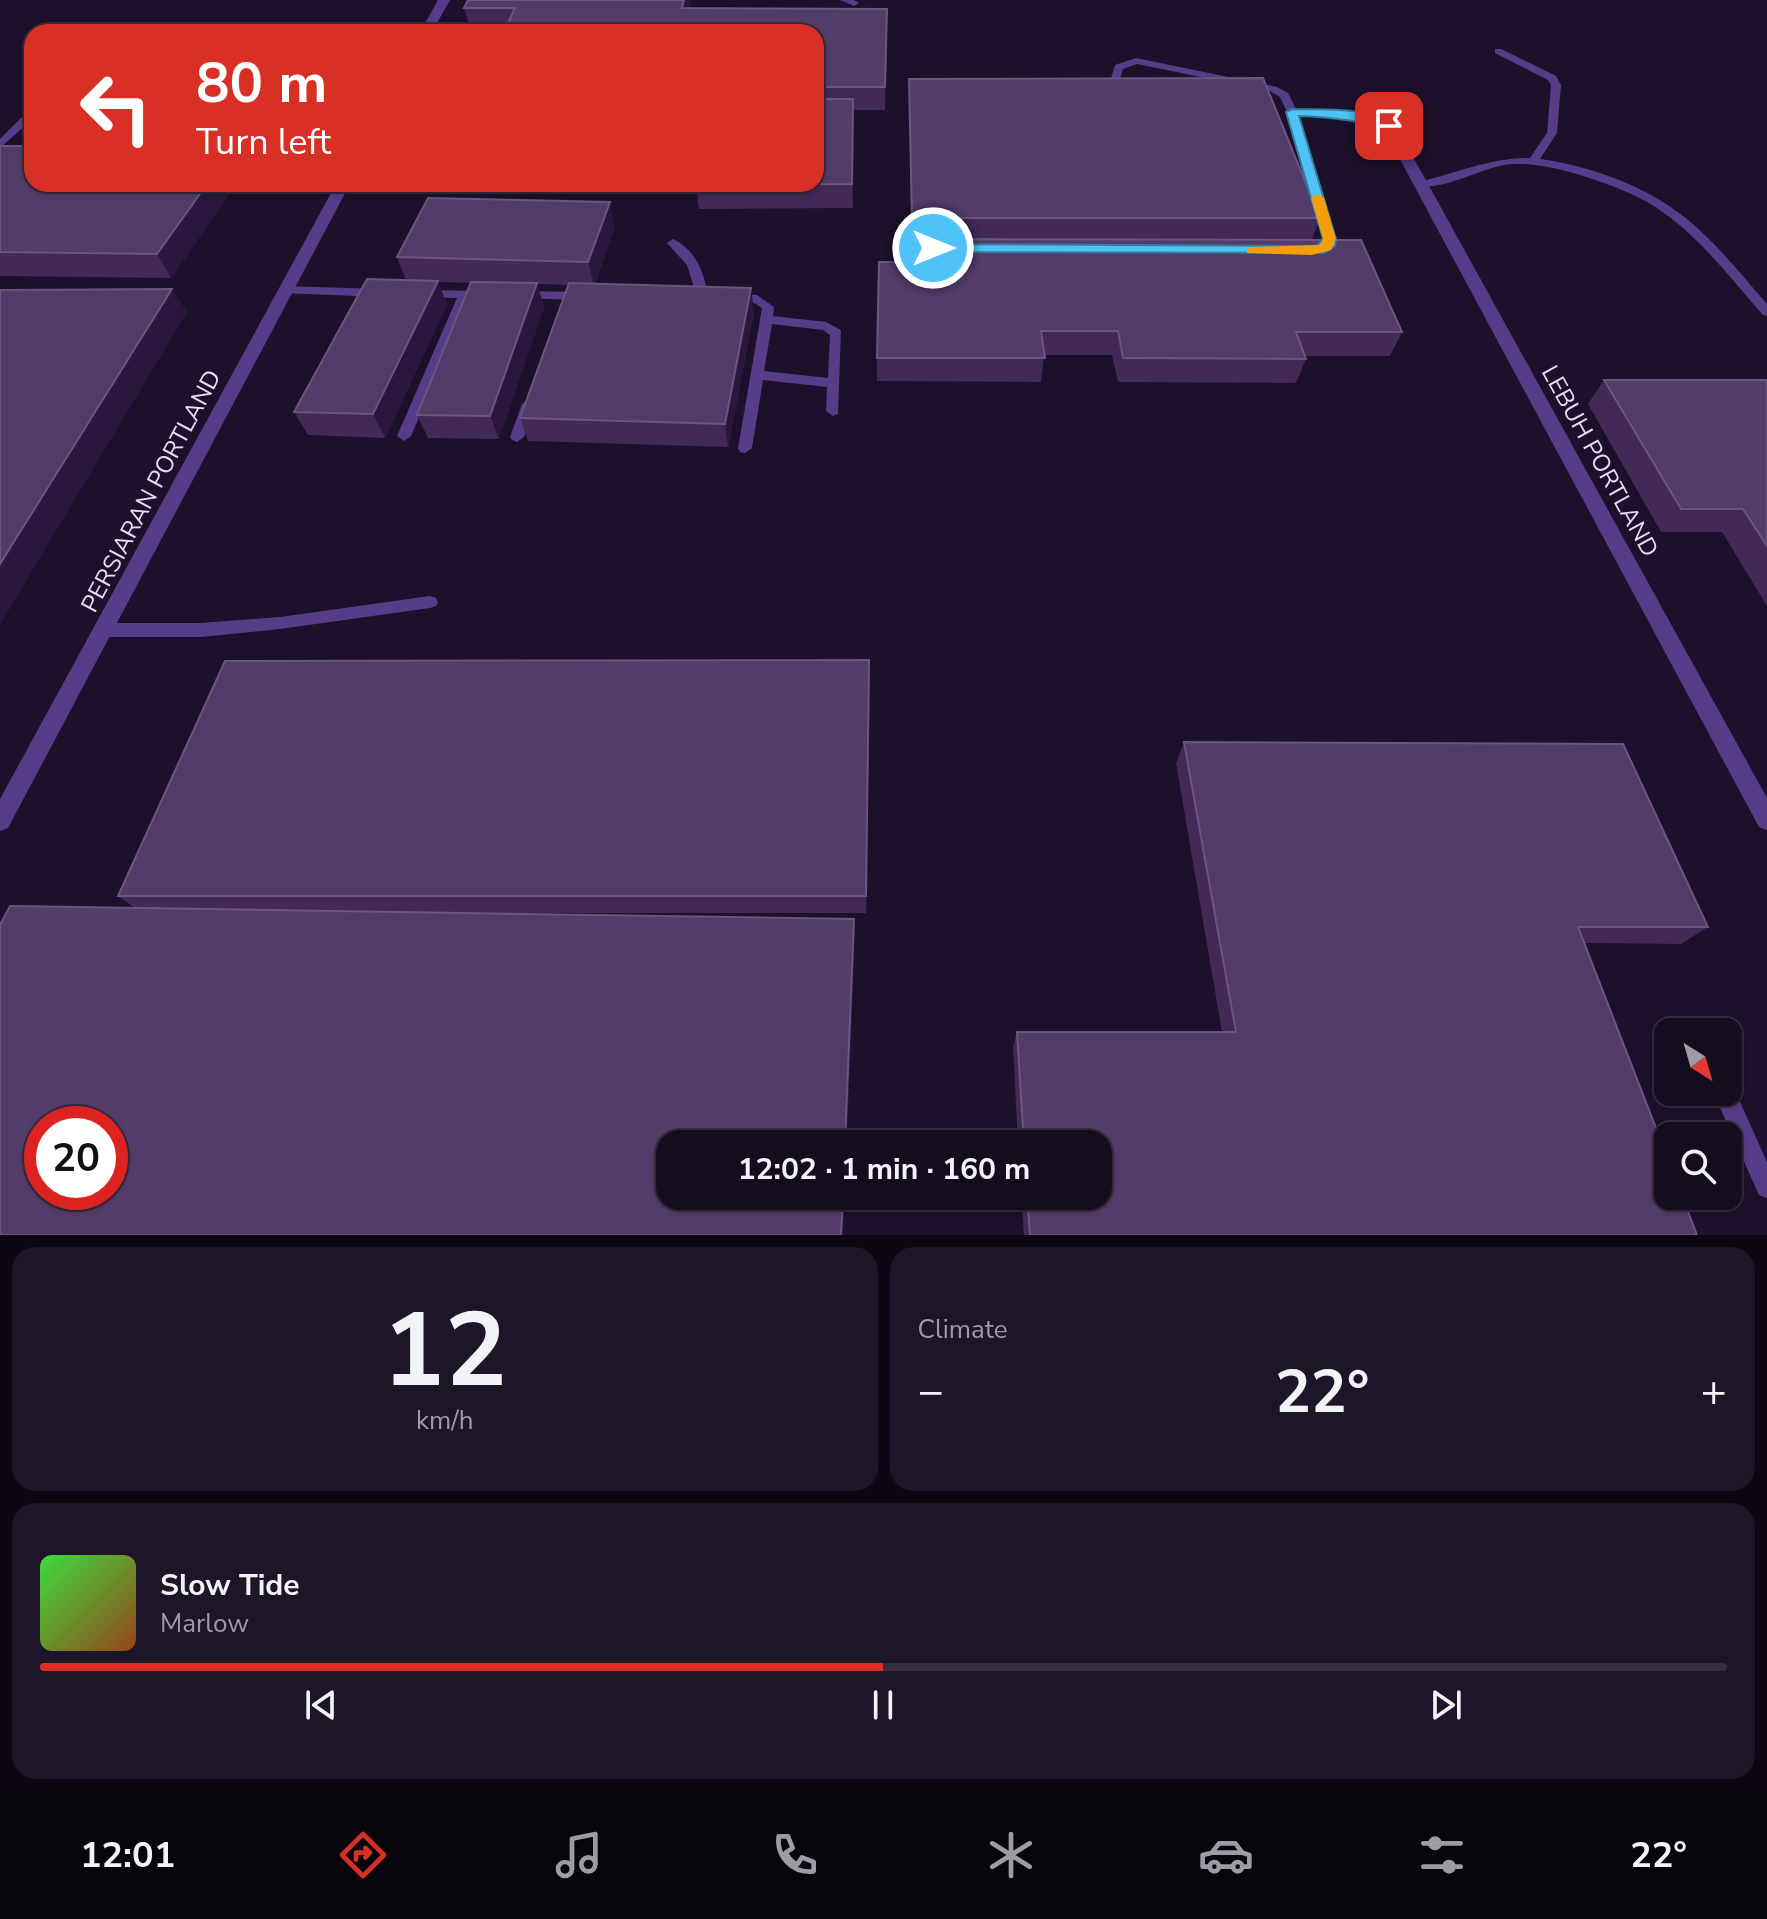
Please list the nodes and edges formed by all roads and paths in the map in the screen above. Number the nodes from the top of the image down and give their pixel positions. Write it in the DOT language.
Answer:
graph roads {
  1 [pos="444,0"];
  2 [pos="430,24"];
  3 [pos="1498,51"];
  4 [pos="1082,85"];
  5 [pos="1292,112"];
  6 [pos="24,121"];
  7 [pos="1389,126"];
  8 [pos="0,145"];
  9 [pos="1533,161"];
  10 [pos="1422,184"];
  11 [pos="339,192"];
  12 [pos="673,243"];
  13 [pos="1296,251"];
  14 [pos="285,290"];
  15 [pos="390,293"];
  16 [pos="405,293"];
  17 [pos="465,295"];
  18 [pos="597,295"];
  19 [pos="1767,312"];
  20 [pos="768,320"];
  21 [pos="758,375"];
  22 [pos="834,383"];
  23 [pos="532,395"];
  24 [pos="833,411"];
  25 [pos="404,436"];
  26 [pos="517,437"];
  27 [pos="745,448"];
  28 [pos="430,602"];
  29 [pos="103,630"];
  30 [pos="1767,820"];
  31 [pos="0,821"];
  32 [pos="1730,1106"];
  33 [pos="1767,1187"];
  1 -- 2 [label="street"];
  3 -- 9 [label="lane"];
  4 -- 5 [label="lane"];
  5 -- 7 [label="lane"];
  5 -- 13 [label="lane"];
  6 -- 8 [label="lane"];
  7 -- 10 [label="street, LEBUH PORTLAND"];
  9 -- 10 [label="lane"];
  9 -- 19 [label="lane"];
  10 -- 30 [label="street, LEBUH PORTLAND"];
  11 -- 14 [label="street, PERSIARAN PORTLAND"];
  12 -- 20 [label="lane"];
  14 -- 15 [label="lane"];
  14 -- 29 [label="street, PERSIARAN PORTLAND"];
  16 -- 17 [label="lane"];
  17 -- 18 [label="lane"];
  17 -- 25 [label="lane"];
  20 -- 21 [label="lane"];
  20 -- 22 [label="lane"];
  21 -- 22 [label="lane"];
  21 -- 27 [label="lane"];
  22 -- 24 [label="lane"];
  23 -- 26 [label="lane"];
  28 -- 29 [label="lane"];
  29 -- 31 [label="street, PERSIARAN PORTLAND"];
  32 -- 33 [label="lane"];
}
